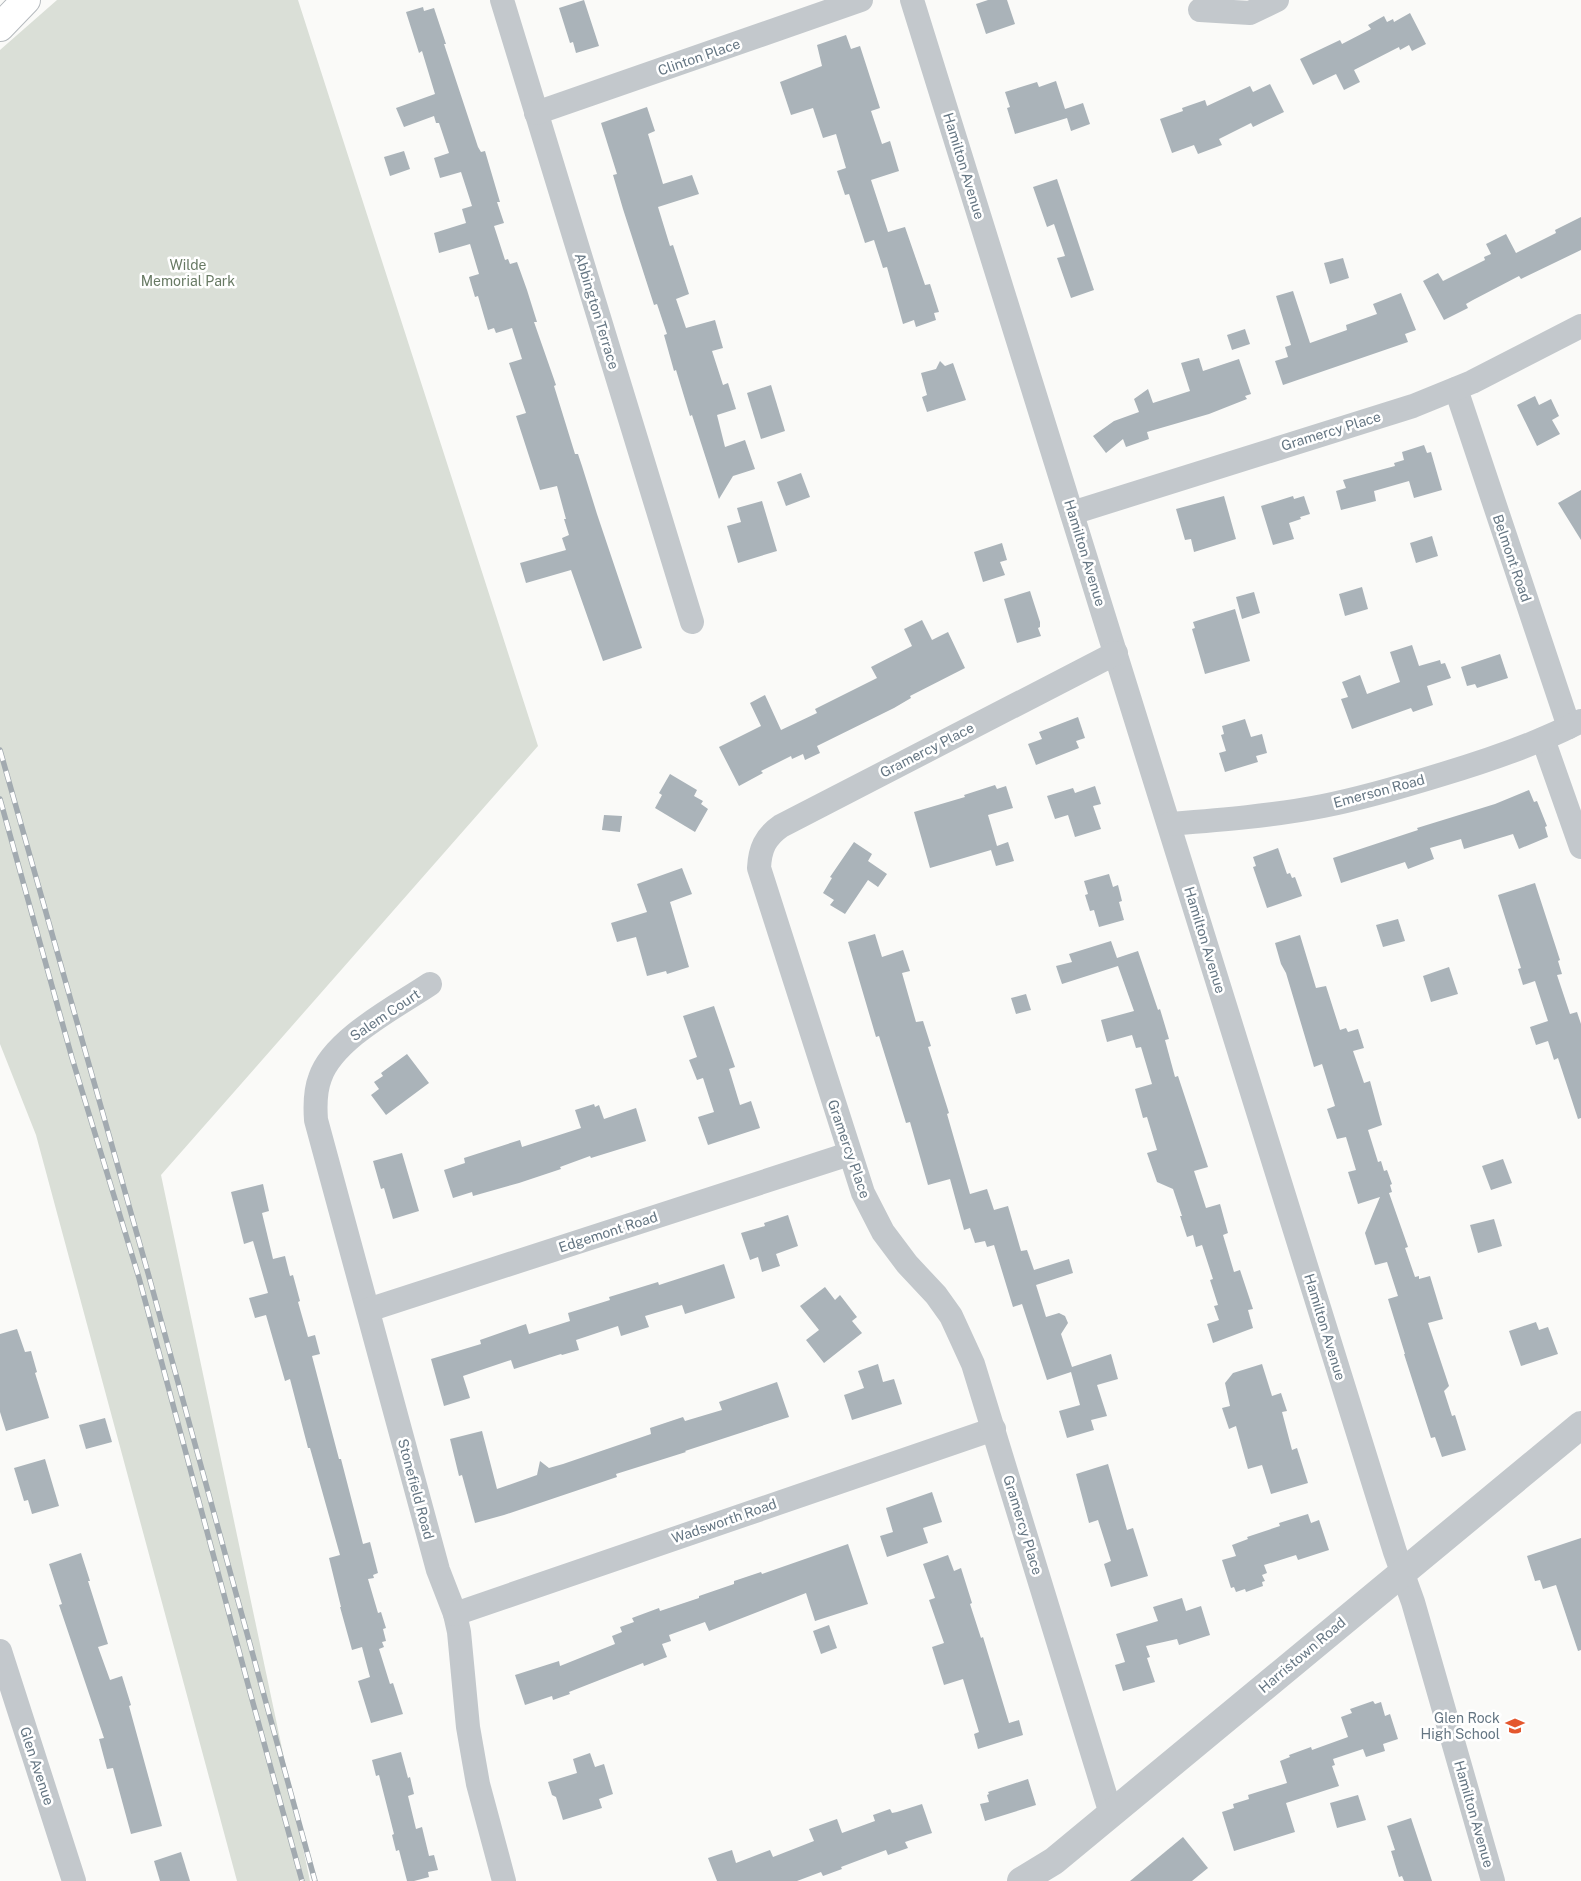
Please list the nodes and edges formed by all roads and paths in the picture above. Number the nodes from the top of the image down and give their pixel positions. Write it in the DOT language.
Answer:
graph roads {
  1 [pos="26,0"];
  2 [pos="502,0"];
  3 [pos="861,0"];
  4 [pos="912,0"];
  5 [pos="1276,0"];
  6 [pos="1200,10"];
  7 [pos="0,27"];
  8 [pos="536,113"];
  9 [pos="1581,326"];
  10 [pos="1456,389"];
  11 [pos="1072,513"];
  12 [pos="692,622"];
  13 [pos="1116,653"];
  14 [pos="1575,724"];
  15 [pos="1543,739"];
  16 [pos="1169,824"];
  17 [pos="1581,847"];
  18 [pos="430,984"];
  19 [pos="315,1099"];
  20 [pos="849,1154"];
  21 [pos="368,1310"];
  22 [pos="1581,1425"];
  23 [pos="994,1429"];
  24 [pos="1402,1572"];
  25 [pos="455,1614"];
  26 [pos="0,1651"];
  27 [pos="1111,1814"];
  28 [pos="1037,1877"];
  29 [pos="74,1881"];
  30 [pos="504,1881"];
  31 [pos="1493,1881"];
  1 -- 7 [label="main road"];
  2 -- 8 [label="street, Abbington Terrace"];
  3 -- 8 [label="street, Clinton Place"];
  4 -- 11 [label="street, Hamilton Avenue"];
  5 -- 6 [label="street"];
  8 -- 12 [label="street, Abbington Terrace"];
  9 -- 10 [label="street, Gramercy Place"];
  10 -- 11 [label="street, Gramercy Place"];
  10 -- 14 [label="street, Belmont Road"];
  11 -- 13 [label="street, Hamilton Avenue"];
  13 -- 16 [label="street, Hamilton Avenue"];
  13 -- 20 [label="street, Gramercy Place"];
  14 -- 15 [label="street, Emerson Road"];
  15 -- 16 [label="street, Emerson Road"];
  15 -- 17 [label="street"];
  16 -- 24 [label="street, Hamilton Avenue"];
  18 -- 19 [label="street, Salem Court"];
  19 -- 21 [label="street, Stonefield Road"];
  20 -- 21 [label="street, Edgemont Road"];
  20 -- 23 [label="street, Gramercy Place"];
  21 -- 25 [label="street, Stonefield Road"];
  22 -- 24 [label="street, Harristown Road"];
  23 -- 25 [label="street, Wadsworth Road"];
  23 -- 27 [label="street, Gramercy Place"];
  24 -- 27 [label="street, Harristown Road"];
  24 -- 31 [label="street, Hamilton Avenue"];
  25 -- 30 [label="street, Stonefield Road"];
  26 -- 29 [label="street, Glen Avenue"];
  27 -- 28 [label="street, Harristown Road"];
}
